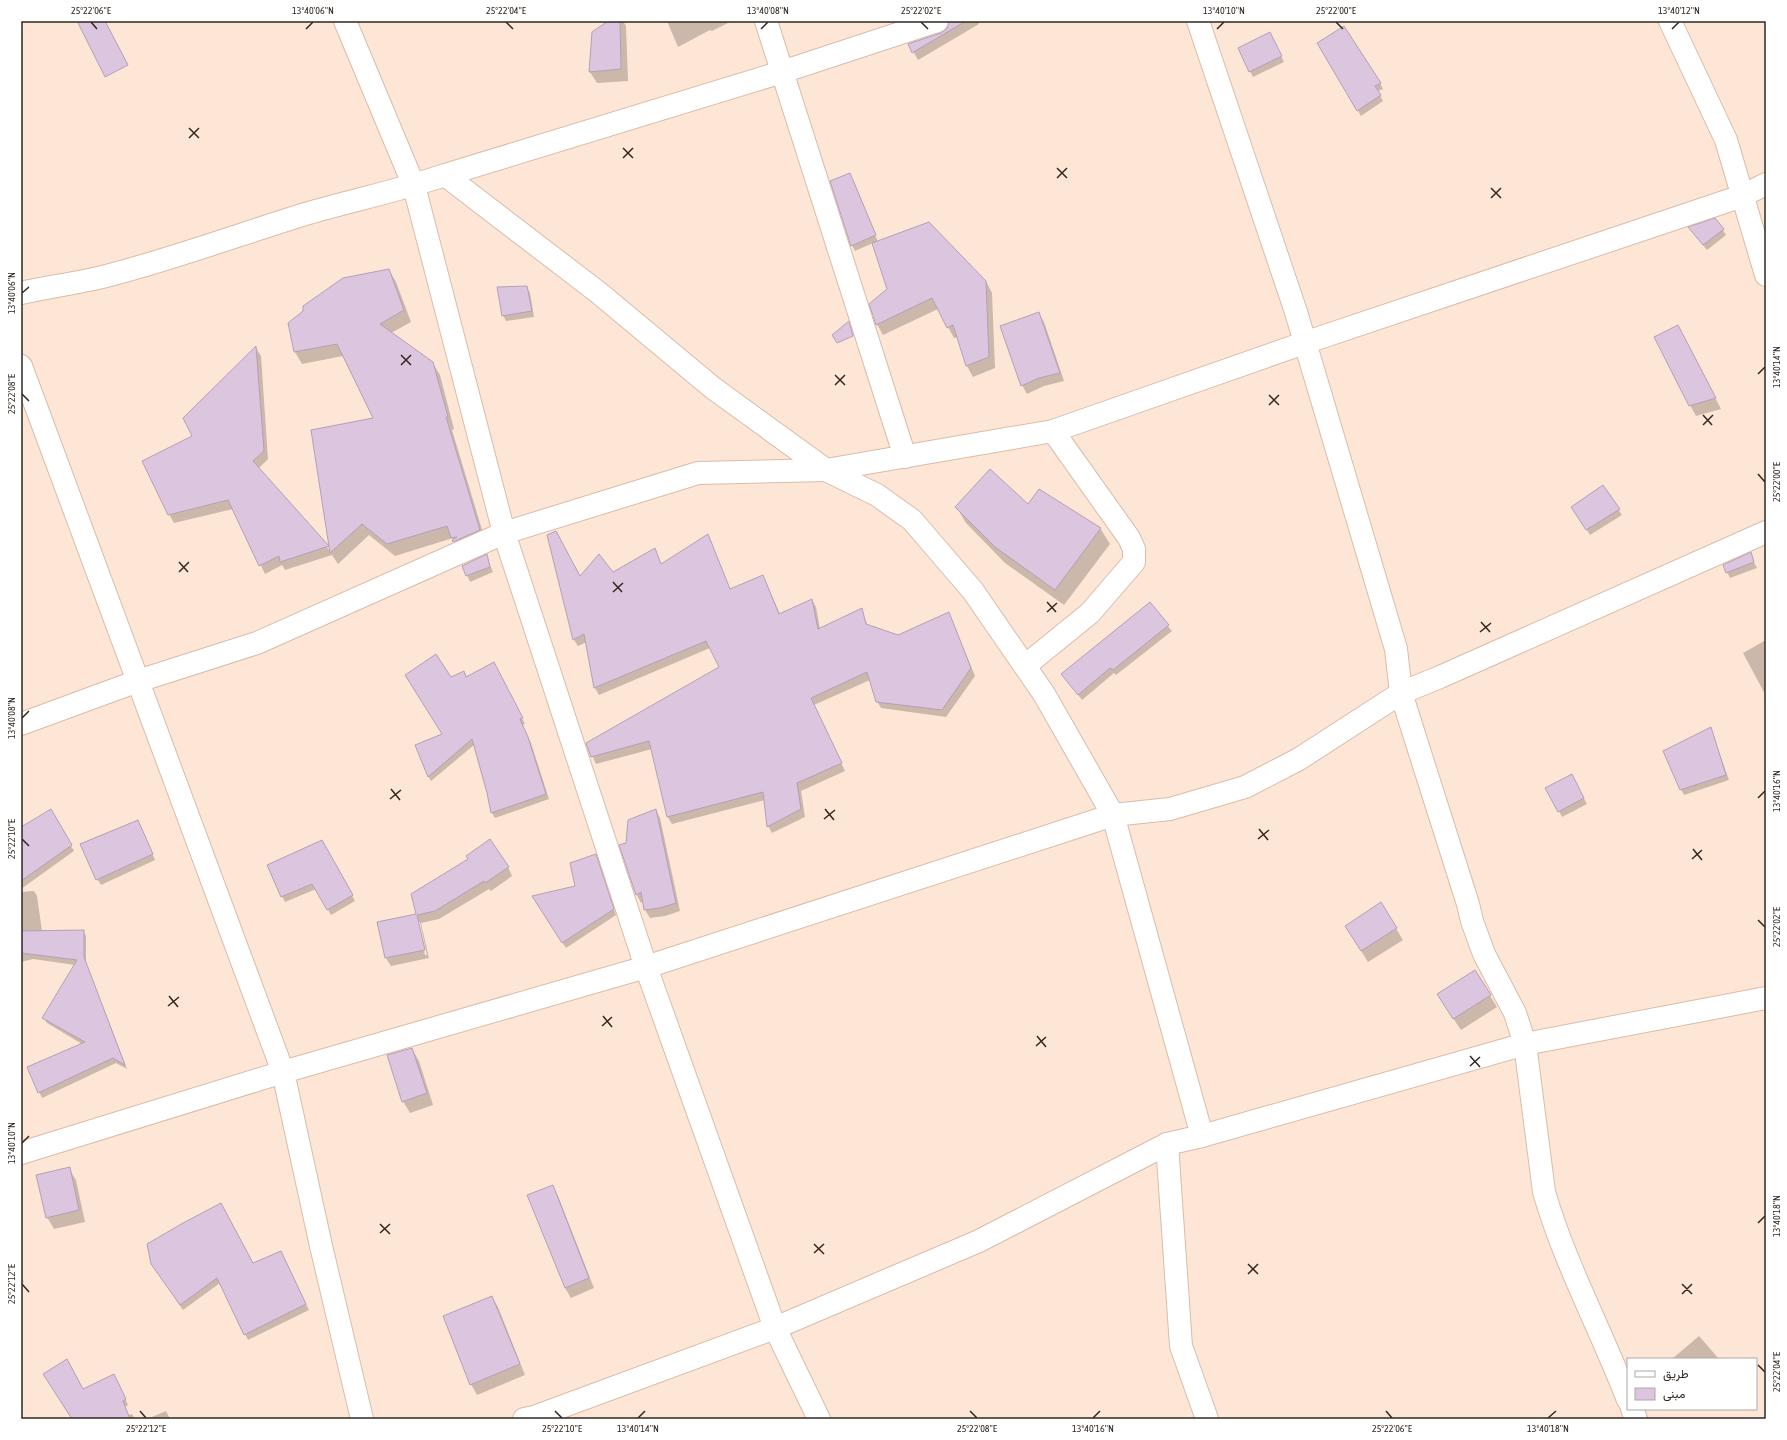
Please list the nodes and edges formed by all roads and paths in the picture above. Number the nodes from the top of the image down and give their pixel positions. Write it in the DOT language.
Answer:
graph roads {
  1 [pos="345,21"];
  2 [pos="766,21"];
  3 [pos="937,21"];
  4 [pos="1198,21"];
  5 [pos="1670,21"];
  6 [pos="782,72"];
  7 [pos="445,175"];
  8 [pos="1766,184"];
  9 [pos="414,186"];
  10 [pos="1742,196"];
  11 [pos="1766,275"];
  12 [pos="21,293"];
  13 [pos="1304,343"];
  14 [pos="21,366"];
  15 [pos="1053,431"];
  16 [pos="905,457"];
  17 [pos="826,470"];
  18 [pos="1766,532"];
  19 [pos="504,533"];
  20 [pos="1026,665"];
  21 [pos="138,682"];
  22 [pos="1401,693"];
  23 [pos="21,724"];
  24 [pos="1114,815"];
  25 [pos="646,967"];
  26 [pos="1766,998"];
  27 [pos="1525,1044"];
  28 [pos="283,1072"];
  29 [pos="1202,1136"];
  30 [pos="1167,1144"];
  31 [pos="21,1153"];
  32 [pos="775,1328"];
  33 [pos="1627,1397"];
  34 [pos="362,1419"];
  35 [pos="524,1419"];
  36 [pos="819,1419"];
  37 [pos="1207,1419"];
  1 -- 9 [label="street"];
  2 -- 6 [label="street"];
  3 -- 6 [label="street"];
  4 -- 13 [label="street"];
  5 -- 10 [label="street"];
  6 -- 7 [label="street"];
  6 -- 16 [label="street"];
  7 -- 9 [label="street"];
  7 -- 17 [label="street"];
  8 -- 10 [label="street"];
  9 -- 12 [label="street"];
  9 -- 19 [label="street"];
  10 -- 11 [label="street"];
  10 -- 13 [label="street"];
  13 -- 15 [label="street"];
  13 -- 22 [label="street"];
  14 -- 21 [label="street"];
  15 -- 16 [label="street"];
  15 -- 20 [label="street"];
  16 -- 17 [label="street"];
  17 -- 19 [label="street"];
  17 -- 20 [label="street"];
  18 -- 22 [label="street"];
  19 -- 21 [label="street"];
  19 -- 25 [label="street"];
  20 -- 24 [label="street"];
  21 -- 23 [label="street"];
  21 -- 28 [label="street"];
  22 -- 24 [label="street"];
  22 -- 27 [label="street"];
  24 -- 25 [label="street"];
  24 -- 29 [label="street"];
  25 -- 28 [label="street"];
  25 -- 32 [label="street"];
  26 -- 27 [label="street"];
  27 -- 29 [label="street"];
  27 -- 33 [label="street"];
  28 -- 31 [label="street"];
  28 -- 34 [label="street"];
  29 -- 30 [label="street"];
  30 -- 32 [label="street"];
  30 -- 37 [label="street"];
  32 -- 35 [label="street"];
  32 -- 36 [label="street"];
}
